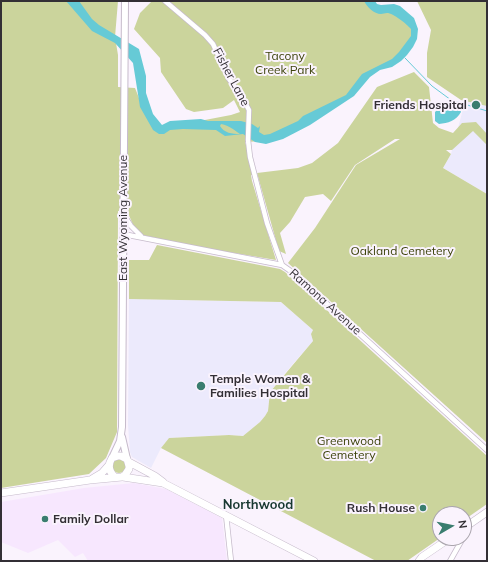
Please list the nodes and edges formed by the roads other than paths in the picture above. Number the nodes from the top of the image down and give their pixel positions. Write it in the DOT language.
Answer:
graph roads {
  1 [pos="124,1"];
  2 [pos="165,1"];
  3 [pos="123,214"];
  4 [pos="123,234"];
  5 [pos="142,238"];
  6 [pos="282,265"];
  7 [pos="122,435"];
  8 [pos="487,450"];
  9 [pos="110,461"];
  10 [pos="128,461"];
  11 [pos="119,477"];
  12 [pos="90,480"];
  13 [pos="163,483"];
  14 [pos="1,493"];
  15 [pos="487,512"];
  16 [pos="226,515"];
  17 [pos="472,522"];
  18 [pos="439,546"];
  19 [pos="459,546"];
  20 [pos="421,559"];
  21 [pos="231,561"];
  22 [pos="314,561"];
  23 [pos="412,561"];
  24 [pos="450,561"];
  1 -- 3 [label="street, East Wyoming Avenue"];
  2 -- 6 [label="street, Fisher Lane"];
  3 -- 4 [label="street, East Wyoming Avenue"];
  3 -- 5 [label="street"];
  4 -- 5 [label="street, Ramona Avenue"];
  4 -- 7 [label="street, East Wyoming Avenue"];
  5 -- 6 [label="street, Ramona Avenue"];
  6 -- 8 [label="street, Ramona Avenue"];
  7 -- 9 [label="street, East Wyoming Avenue"];
  7 -- 10 [label="street, East Wyoming Avenue"];
  9 -- 10 [label="main road"];
  9 -- 11 [label="main road"];
  9 -- 12 [label="main road"];
  10 -- 11 [label="main road"];
  10 -- 13 [label="main road"];
  11 -- 12 [label="main road"];
  11 -- 13 [label="main road"];
  12 -- 14 [label="main road"];
  13 -- 16 [label="main road"];
  15 -- 17 [label="main road"];
  16 -- 21 [label="street"];
  16 -- 22 [label="main road"];
  18 -- 20 [label="main road"];
  19 -- 24 [label="street"];
  20 -- 23 [label="main road"];
}
